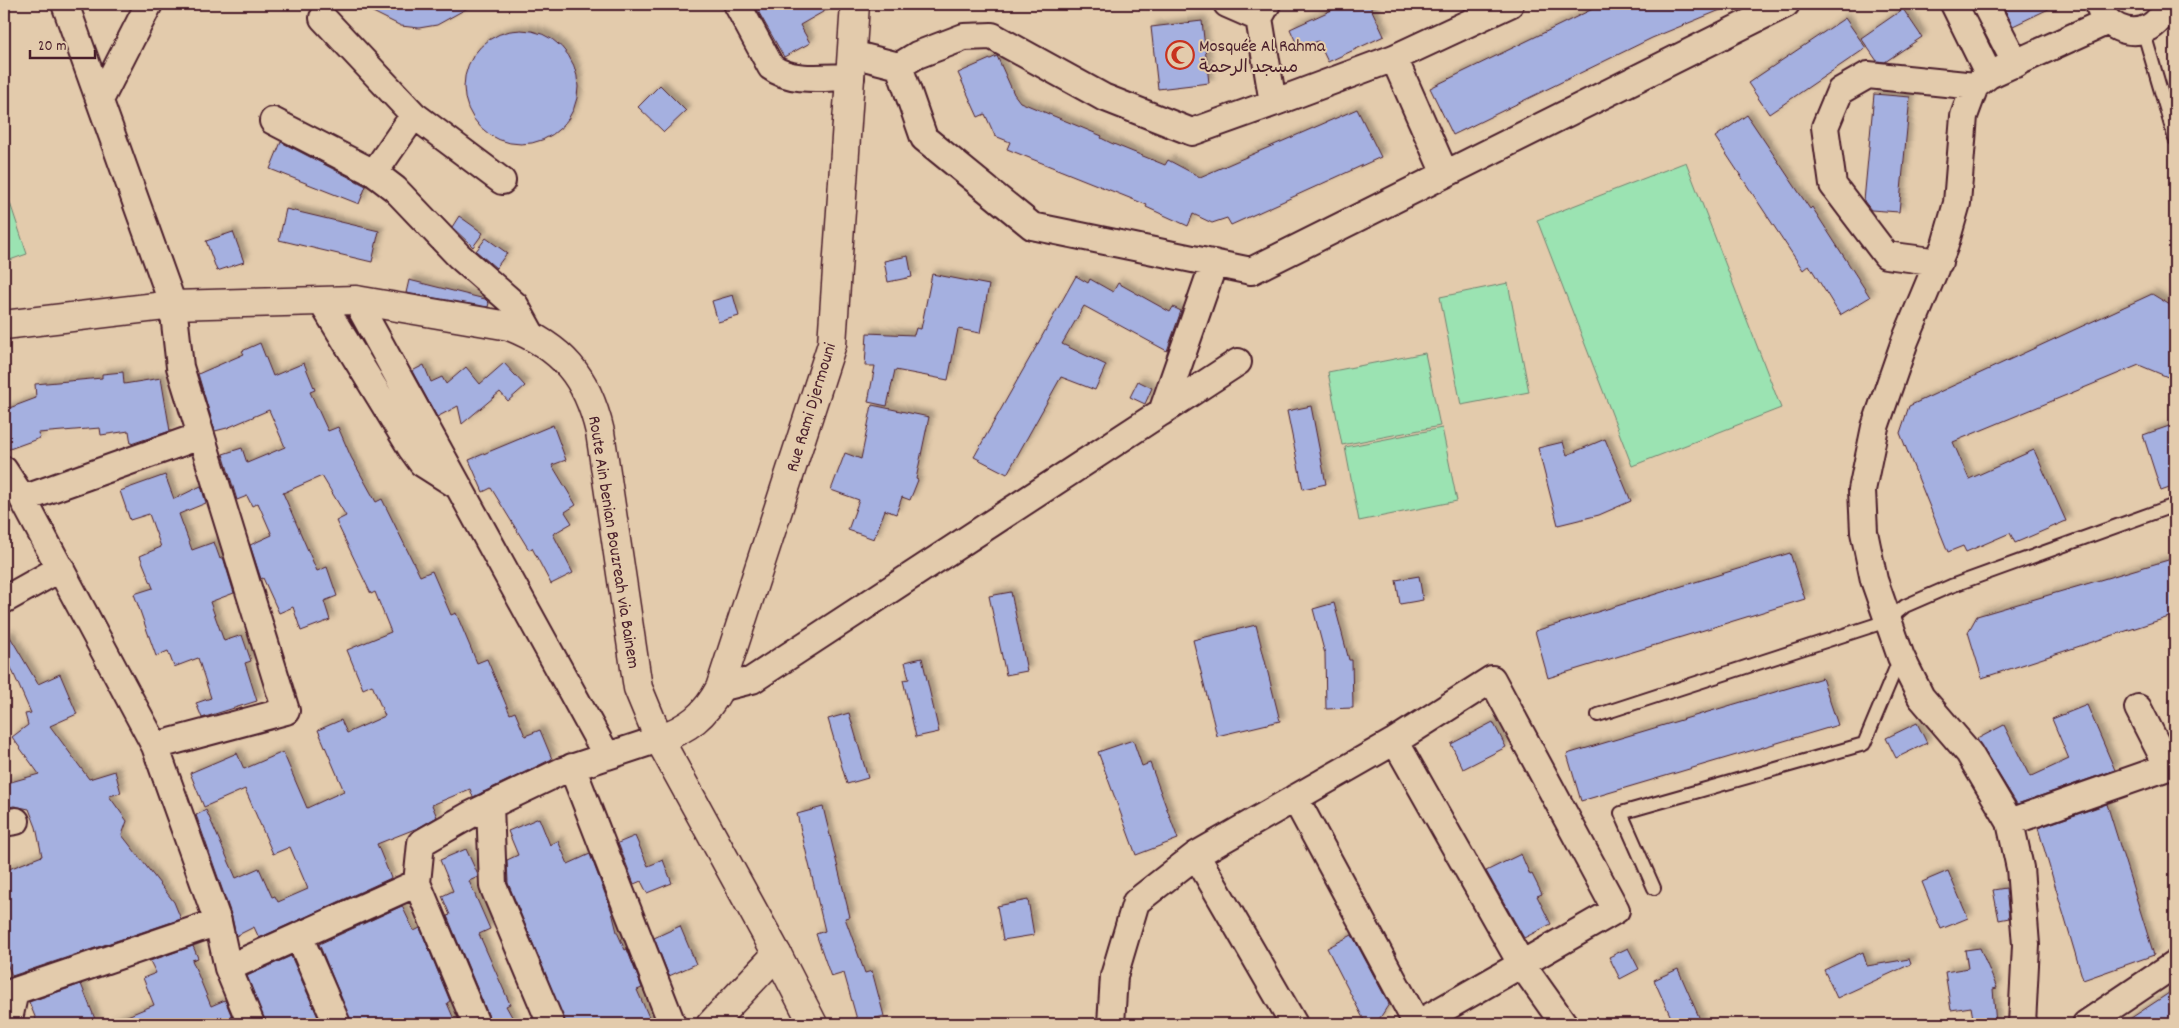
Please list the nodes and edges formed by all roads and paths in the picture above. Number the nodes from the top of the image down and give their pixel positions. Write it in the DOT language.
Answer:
graph roads {
  1 [pos="65,4"];
  2 [pos="149,4"];
  3 [pos="737,4"];
  4 [pos="855,4"];
  5 [pos="1227,4"];
  6 [pos="1510,4"];
  7 [pos="1786,4"];
  8 [pos="1954,4"];
  9 [pos="1985,4"];
  10 [pos="2172,4"];
  11 [pos="1263,11"];
  12 [pos="2103,12"];
  13 [pos="323,18"];
  14 [pos="2143,30"];
  15 [pos="1394,58"];
  16 [pos="2016,64"];
  17 [pos="851,65"];
  18 [pos="899,66"];
  19 [pos="1982,81"];
  20 [pos="100,100"];
  21 [pos="1273,104"];
  22 [pos="414,115"];
  23 [pos="273,120"];
  24 [pos="2175,139"];
  25 [pos="374,173"];
  26 [pos="1445,174"];
  27 [pos="502,180"];
  28 [pos="1939,262"];
  29 [pos="1214,263"];
  30 [pos="356,300"];
  31 [pos="321,301"];
  32 [pos="174,305"];
  33 [pos="4,325"];
  34 [pos="531,334"];
  35 [pos="1238,362"];
  36 [pos="1162,412"];
  37 [pos="200,436"];
  38 [pos="4,470"];
  39 [pos="458,486"];
  40 [pos="22,498"];
  41 [pos="2175,505"];
  42 [pos="61,568"];
  43 [pos="4,600"];
  44 [pos="1887,621"];
  45 [pos="1901,657"];
  46 [pos="720,688"];
  47 [pos="2138,708"];
  48 [pos="1598,715"];
  49 [pos="659,739"];
  50 [pos="1395,741"];
  51 [pos="155,746"];
  52 [pos="606,756"];
  53 [pos="572,768"];
  54 [pos="1295,798"];
  55 [pos="490,806"];
  56 [pos="2010,822"];
  57 [pos="1196,855"];
  58 [pos="417,883"];
  59 [pos="1654,888"];
  60 [pos="218,922"];
  61 [pos="299,936"];
  62 [pos="777,954"];
  63 [pos="2175,964"];
  64 [pos="1522,965"];
  65 [pos="228,968"];
  66 [pos="8,1024"];
  67 [pos="251,1024"];
  68 [pos="338,1024"];
  69 [pos="476,1024"];
  70 [pos="551,1024"];
  71 [pos="672,1024"];
  72 [pos="711,1024"];
  73 [pos="813,1024"];
  74 [pos="1111,1024"];
  75 [pos="1294,1024"];
  76 [pos="1417,1024"];
  77 [pos="1564,1024"];
  78 [pos="2022,1024"];
  79 [pos="2086,1024"];
  1 -- 20 [label="street"];
  2 -- 20 [label="street"];
  3 -- 17 [label="street"];
  4 -- 17 [label="main road, Rue Rami Djermouni"];
  5 -- 11 [label="street"];
  6 -- 15 [label="street"];
  7 -- 26 [label="street"];
  8 -- 19 [label="street"];
  9 -- 16 [label="street"];
  10 -- 14 [label="street"];
  11 -- 21 [label="street"];
  12 -- 14 [label="street"];
  12 -- 16 [label="street"];
  13 -- 22 [label="street"];
  14 -- 24 [label="lane"];
  15 -- 21 [label="street"];
  15 -- 26 [label="street"];
  16 -- 19 [label="street"];
  17 -- 18 [label="street"];
  17 -- 46 [label="main road, Rue Rami Djermouni"];
  18 -- 21 [label="street"];
  18 -- 29 [label="street"];
  19 -- 28 [label="street"];
  19 -- 28 [label="street"];
  20 -- 32 [label="street"];
  22 -- 25 [label="street"];
  22 -- 27 [label="street"];
  23 -- 25 [label="street"];
  25 -- 34 [label="street"];
  26 -- 29 [label="street"];
  28 -- 44 [label="street"];
  29 -- 36 [label="street"];
  30 -- 31 [label="main road, Route Ain benian Bouzreah via Bainem"];
  30 -- 34 [label="main road, Route Ain benian Bouzreah via Bainem"];
  30 -- 39 [label="street"];
  31 -- 32 [label="main road, Route Ain benian Bouzreah via Bainem"];
  31 -- 39 [label="street"];
  32 -- 33 [label="main road, Route Ain benian Bouzreah via Bainem"];
  32 -- 37 [label="street"];
  34 -- 49 [label="main road, Route Ain benian Bouzreah via Bainem"];
  35 -- 36 [label="street"];
  36 -- 46 [label="street"];
  37 -- 40 [label="street"];
  37 -- 51 [label="street"];
  38 -- 40 [label="street"];
  39 -- 52 [label="street"];
  40 -- 42 [label="street"];
  41 -- 44 [label="lane"];
  42 -- 43 [label="street"];
  42 -- 51 [label="street"];
  44 -- 45 [label="street"];
  44 -- 48 [label="lane"];
  45 -- 56 [label="street"];
  45 -- 59 [label="lane"];
  46 -- 49 [label="main road, Rue Rami Djermouni"];
  47 -- 56 [label="street"];
  49 -- 52 [label="street"];
  49 -- 62 [label="main road, Route Ain benian Bouzreah via Bainem"];
  50 -- 54 [label="street"];
  50 -- 64 [label="street"];
  50 -- 64 [label="street"];
  51 -- 60 [label="street"];
  52 -- 53 [label="street"];
  53 -- 55 [label="street"];
  53 -- 71 [label="street"];
  54 -- 57 [label="street"];
  54 -- 76 [label="street"];
  55 -- 58 [label="street"];
  55 -- 70 [label="street"];
  56 -- 78 [label="street"];
  57 -- 74 [label="street"];
  57 -- 75 [label="street"];
  58 -- 61 [label="street"];
  58 -- 69 [label="street"];
  60 -- 65 [label="street"];
  60 -- 66 [label="street"];
  61 -- 65 [label="street"];
  61 -- 68 [label="street"];
  62 -- 72 [label="main road"];
  62 -- 73 [label="main road, Route Ain benian Bouzreah via Bainem"];
  63 -- 79 [label="street"];
  64 -- 76 [label="street"];
  64 -- 77 [label="street"];
  65 -- 67 [label="street"];
}
